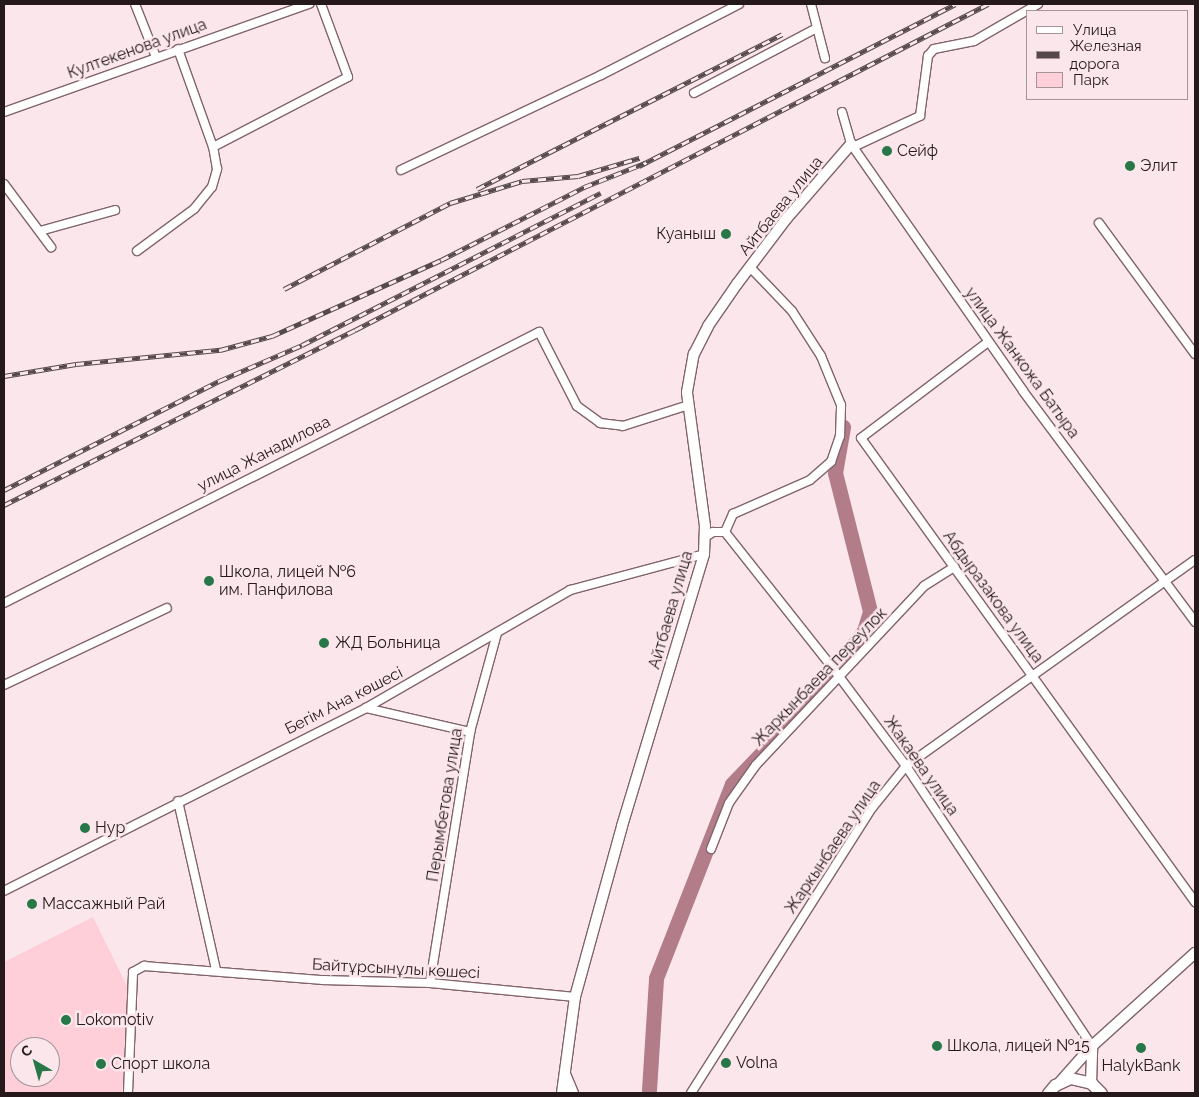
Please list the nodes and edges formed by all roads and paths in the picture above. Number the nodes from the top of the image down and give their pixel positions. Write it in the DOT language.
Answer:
graph roads {
  1 [pos="135,4"];
  2 [pos="309,4"];
  3 [pos="321,4"];
  4 [pos="739,4"];
  5 [pos="811,4"];
  6 [pos="299,5"];
  7 [pos="1026,11"];
  8 [pos="817,28"];
  9 [pos="178,49"];
  10 [pos="156,57"];
  11 [pos="825,58"];
  12 [pos="694,93"];
  13 [pos="4,112"];
  14 [pos="842,112"];
  15 [pos="852,146"];
  16 [pos="214,148"];
  17 [pos="401,170"];
  18 [pos="4,184"];
  19 [pos="115,210"];
  20 [pos="1100,223"];
  21 [pos="40,231"];
  22 [pos="51,247"];
  23 [pos="137,251"];
  24 [pos="750,267"];
  25 [pos="988,342"];
  26 [pos="1195,354"];
  27 [pos="689,405"];
  28 [pos="725,532"];
  29 [pos="704,538"];
  30 [pos="704,554"];
  31 [pos="1195,560"];
  32 [pos="954,566"];
  33 [pos="1166,582"];
  34 [pos="4,603"];
  35 [pos="167,608"];
  36 [pos="1195,622"];
  37 [pos="497,633"];
  38 [pos="837,675"];
  39 [pos="1034,678"];
  40 [pos="4,685"];
  41 [pos="366,708"];
  42 [pos="470,732"];
  43 [pos="906,766"];
  44 [pos="178,802"];
  45 [pos="712,848"];
  46 [pos="4,891"];
  47 [pos="1195,902"];
  48 [pos="1195,953"];
  49 [pos="216,970"];
  50 [pos="430,983"];
  51 [pos="575,997"];
  52 [pos="1092,1046"];
  53 [pos="564,1064"];
  54 [pos="1060,1082"];
  55 [pos="1096,1087"];
  56 [pos="1048,1092"];
  57 [pos="128,1093"];
  58 [pos="562,1093"];
  59 [pos="573,1093"];
  60 [pos="690,1093"];
  61 [pos="1107,1093"];
  1 -- 10 [label="street"];
  2 -- 6 [label="street, Култекенова улица"];
  3 -- 16 [label="street"];
  4 -- 17 [label="street"];
  5 -- 8 [label="street"];
  6 -- 9 [label="street, Култекенова улица"];
  7 -- 15 [label="street"];
  8 -- 11 [label="street"];
  8 -- 12 [label="street"];
  9 -- 10 [label="street, Култекенова улица"];
  9 -- 16 [label="street"];
  10 -- 13 [label="street, Култекенова улица"];
  14 -- 15 [label="street, улица Жанкожа Батыра"];
  15 -- 24 [label="street, Айтбаева улица"];
  15 -- 25 [label="street, улица Жанкожа Батыра"];
  16 -- 23 [label="street"];
  18 -- 21 [label="street"];
  19 -- 21 [label="street"];
  20 -- 26 [label="street"];
  21 -- 22 [label="street"];
  24 -- 27 [label="street, Айтбаева улица"];
  24 -- 28 [label="street"];
  25 -- 32 [label="street, Абдыразакова улица"];
  25 -- 33 [label="street, улица Жанкожа Батыра"];
  27 -- 29 [label="street, Айтбаева улица"];
  27 -- 34 [label="street, улица Жанадилова"];
  28 -- 29 [label="street"];
  28 -- 38 [label="street, Жакаева улица"];
  29 -- 30 [label="street, Айтбаева улица"];
  30 -- 37 [label="street, Бегім Ана көшесі"];
  30 -- 51 [label="street, Айтбаева улица"];
  31 -- 33 [label="street, Жаркынбаева улица"];
  32 -- 38 [label="street, Жаркынбаева переулок"];
  32 -- 39 [label="street, Абдыразакова улица"];
  33 -- 36 [label="street, улица Жанкожа Батыра"];
  33 -- 39 [label="street, Жаркынбаева улица"];
  35 -- 40 [label="street"];
  37 -- 41 [label="street, Бегім Ана көшесі"];
  37 -- 42 [label="street, Перымбетова улица"];
  38 -- 43 [label="street, Жакаева улица"];
  38 -- 45 [label="street, Жаркынбаева переулок"];
  39 -- 43 [label="street, Жаркынбаева улица"];
  39 -- 47 [label="street, Абдыразакова улица"];
  41 -- 42 [label="street"];
  41 -- 44 [label="street, Бегім Ана көшесі"];
  42 -- 50 [label="street, Перымбетова улица"];
  43 -- 52 [label="street, Жакаева улица"];
  43 -- 60 [label="street, Жаркынбаева улица"];
  44 -- 46 [label="street, Бегім Ана көшесі"];
  44 -- 49 [label="street"];
  48 -- 52 [label="street"];
  49 -- 50 [label="street, Байтұрсынұлы көшесі"];
  49 -- 57 [label="street, Байтұрсынұлы көшесі"];
  50 -- 51 [label="street, Байтұрсынұлы көшесі"];
  51 -- 53 [label="street, Айтбаева улица"];
  52 -- 54 [label="street"];
  52 -- 55 [label="street"];
  53 -- 58 [label="street, Айтбаева улица"];
  53 -- 59 [label="street"];
  54 -- 55 [label="main road"];
  54 -- 56 [label="main road"];
  55 -- 61 [label="main road"];
}
